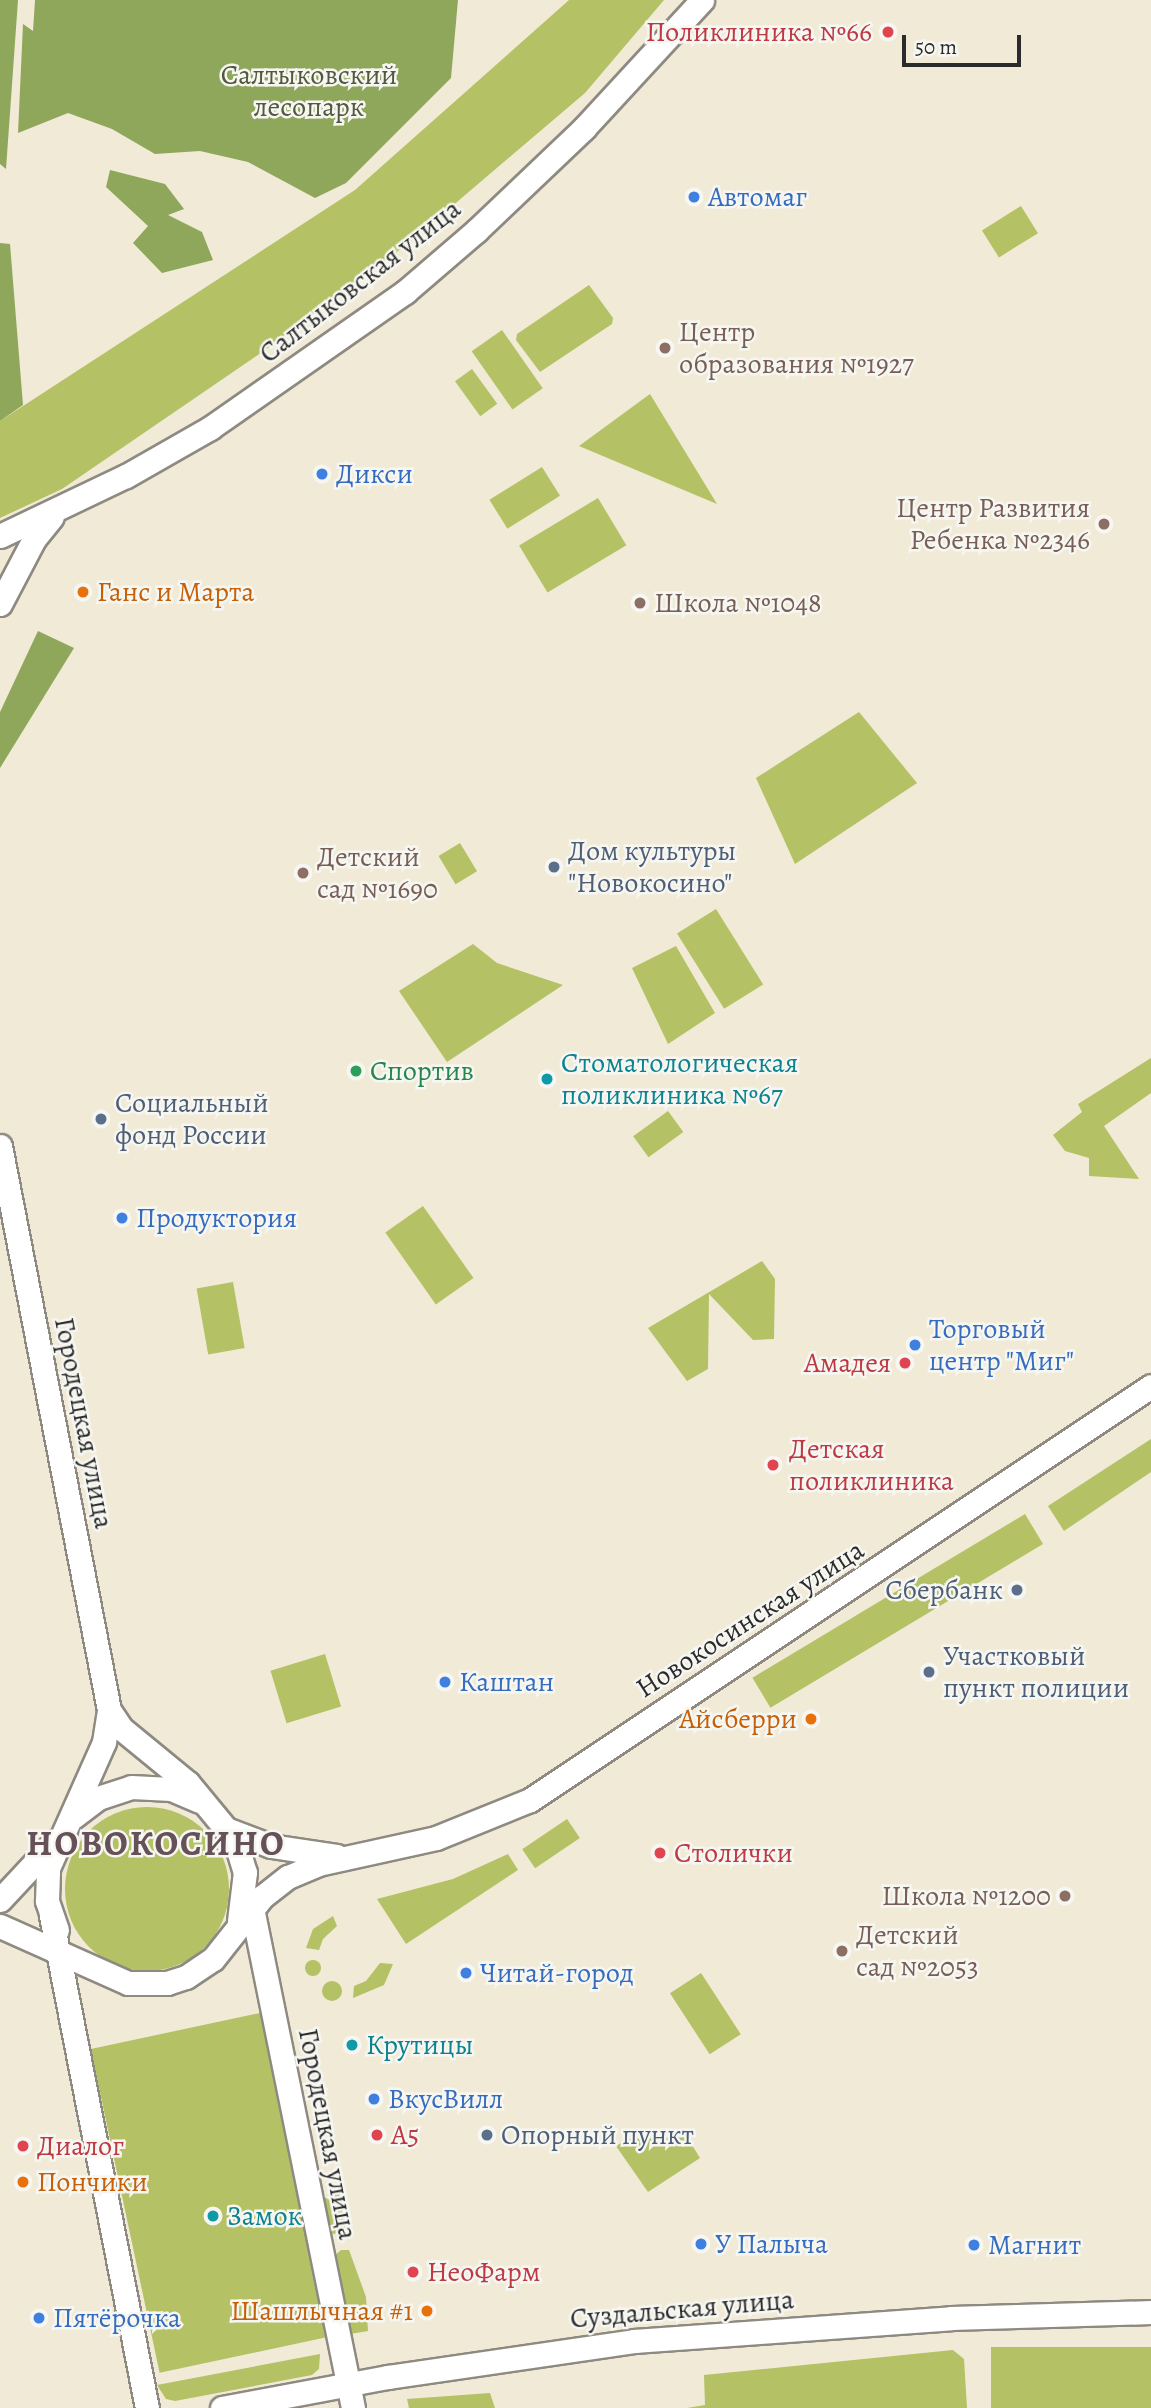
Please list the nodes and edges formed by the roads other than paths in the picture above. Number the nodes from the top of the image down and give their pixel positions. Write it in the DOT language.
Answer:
graph roads {
  1 [pos="702,0"];
  2 [pos="72,503"];
  3 [pos="0,536"];
  4 [pos="0,604"];
  5 [pos="0,1146"];
  6 [pos="1151,1386"];
  7 [pos="109,1710"];
  8 [pos="221,1821"];
  9 [pos="61,1832"];
  10 [pos="360,1855"];
  11 [pos="245,1872"];
  12 [pos="0,1900"];
  13 [pos="252,1911"];
  14 [pos="51,1916"];
  15 [pos="0,1926"];
  16 [pos="225,1947"];
  17 [pos="56,1949"];
  18 [pos="92,1969"];
  19 [pos="1151,2312"];
  20 [pos="348,2384"];
  21 [pos="147,2408"];
  22 [pos="222,2408"];
  23 [pos="353,2408"];
  1 -- 2 [label="street, Салтыковская улица"];
  2 -- 3 [label="street, Салтыковская улица"];
  2 -- 4 [label="street"];
  5 -- 7 [label="street, Городецкая улица"];
  6 -- 10 [label="street, Новокосинская улица"];
  7 -- 8 [label="street"];
  7 -- 9 [label="street"];
  8 -- 9 [label="street"];
  8 -- 10 [label="street"];
  8 -- 11 [label="street"];
  9 -- 12 [label="street"];
  9 -- 14 [label="street"];
  10 -- 13 [label="street, Новокосинская улица"];
  11 -- 13 [label="street, Городецкая улица"];
  11 -- 16 [label="street"];
  13 -- 16 [label="street, Новокосинская улица"];
  13 -- 20 [label="street, Городецкая улица"];
  14 -- 17 [label="street"];
  14 -- 18 [label="street"];
  15 -- 17 [label="street"];
  16 -- 18 [label="street"];
  17 -- 18 [label="street"];
  17 -- 21 [label="street"];
  19 -- 20 [label="street, Суздальская улица"];
  20 -- 22 [label="street, Суздальская улица"];
  20 -- 23 [label="street, Городецкая улица"];
}
